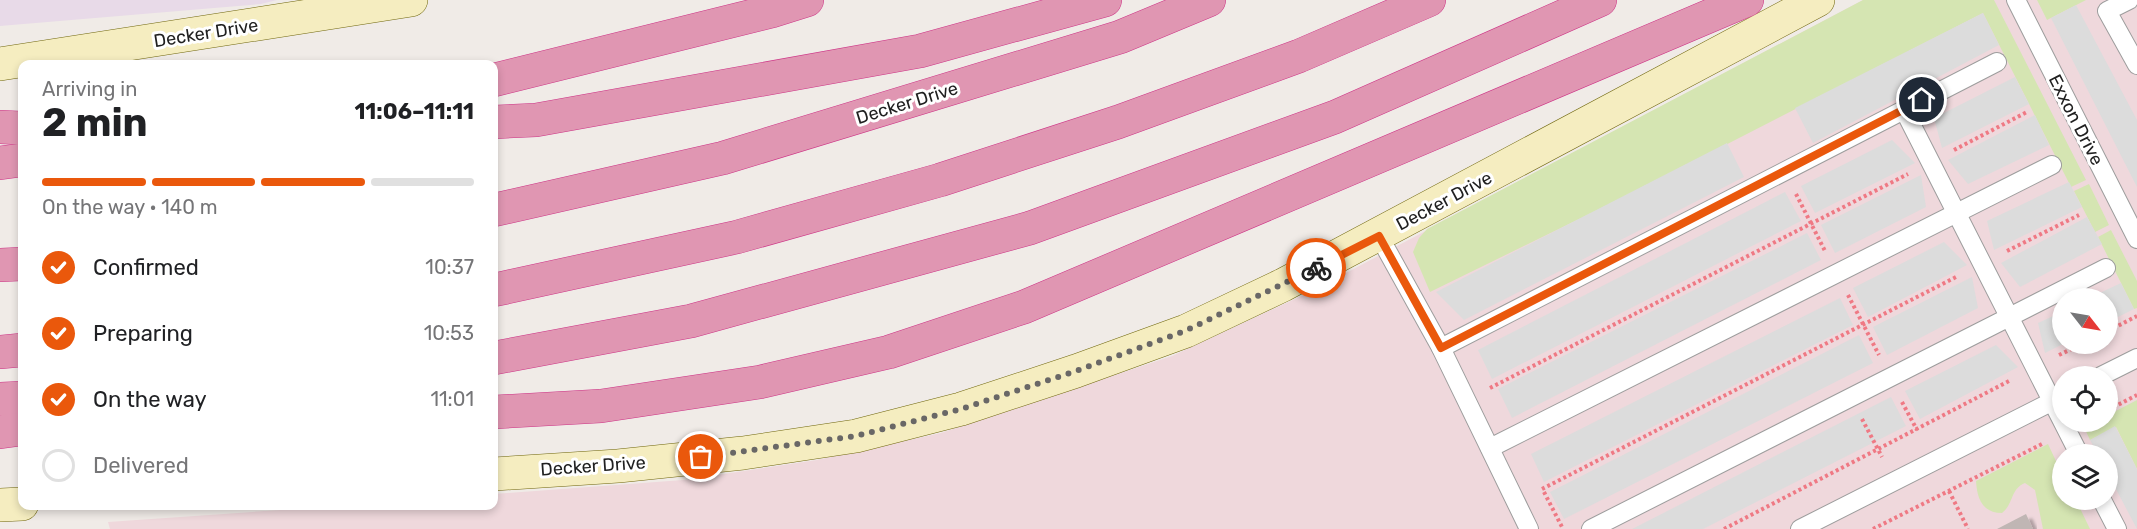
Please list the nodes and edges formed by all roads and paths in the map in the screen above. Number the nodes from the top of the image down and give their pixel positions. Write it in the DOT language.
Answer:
graph roads {
  1 [pos="411,0"];
  2 [pos="807,0"];
  3 [pos="1105,0"];
  4 [pos="1209,0"];
  5 [pos="1429,0"];
  6 [pos="1600,0"];
  7 [pos="1747,0"];
  8 [pos="1818,0"];
  9 [pos="2016,0"];
  10 [pos="2129,0"];
  11 [pos="26,60"];
  12 [pos="18,61"];
  13 [pos="1997,62"];
  14 [pos="0,64"];
  15 [pos="2137,66"];
  16 [pos="498,79"];
  17 [pos="1904,110"];
  18 [pos="2027,112"];
  19 [pos="498,122"];
  20 [pos="0,127"];
  21 [pos="18,128"];
  22 [pos="1953,150"];
  23 [pos="18,161"];
  24 [pos="0,163"];
  25 [pos="2052,165"];
  26 [pos="1910,173"];
  27 [pos="1793,188"];
  28 [pos="498,209"];
  29 [pos="1956,213"];
  30 [pos="2079,215"];
  31 [pos="1812,224"];
  32 [pos="1379,236"];
  33 [pos="2137,239"];
  34 [pos="2006,252"];
  35 [pos="1828,257"];
  36 [pos="18,264"];
  37 [pos="0,265"];
  38 [pos="2106,268"];
  39 [pos="1964,273"];
  40 [pos="498,289"];
  41 [pos="1846,290"];
  42 [pos="2137,316"];
  43 [pos="2008,317"];
  44 [pos="1864,326"];
  45 [pos="2118,326"];
  46 [pos="1441,348"];
  47 [pos="18,350"];
  48 [pos="0,352"];
  49 [pos="2061,354"];
  50 [pos="498,357"];
  51 [pos="2137,358"];
  52 [pos="1881,359"];
  53 [pos="2050,359"];
  54 [pos="2118,368"];
  55 [pos="2012,380"];
  56 [pos="1489,388"];
  57 [pos="2052,391"];
  58 [pos="1898,394"];
  59 [pos="2137,395"];
  60 [pos="1851,397"];
  61 [pos="18,398"];
  62 [pos="0,399"];
  63 [pos="2052,402"];
  64 [pos="2118,405"];
  65 [pos="498,412"];
  66 [pos="18,430"];
  67 [pos="1917,430"];
  68 [pos="0,432"];
  69 [pos="2045,442"];
  70 [pos="1490,448"];
  71 [pos="1878,450"];
  72 [pos="1882,457"];
  73 [pos="498,474"];
  74 [pos="1542,489"];
  75 [pos="1949,491"];
  76 [pos="18,504"];
  77 [pos="0,505"];
  78 [pos="2107,510"];
  79 [pos="1529,529"];
  80 [pos="1591,529"];
  81 [pos="1724,529"];
  82 [pos="1800,529"];
  83 [pos="1873,529"];
  84 [pos="1968,529"];
  85 [pos="2117,529"];
  1 -- 11 [label="main road, Decker Drive"];
  2 -- 16 [label="highway"];
  3 -- 19 [label="highway"];
  4 -- 28 [label="highway, Decker Drive"];
  5 -- 40 [label="highway"];
  6 -- 50 [label="highway"];
  7 -- 65 [label="highway"];
  8 -- 32 [label="main road, Decker Drive"];
  9 -- 33 [label="lane, Exxon Drive"];
  10 -- 15 [label="lane"];
  12 -- 14 [label="main road, Decker Drive"];
  13 -- 17 [label="lane"];
  17 -- 29 [label="lane"];
  17 -- 46 [label="lane"];
  18 -- 22 [label="path"];
  20 -- 21 [label="highway"];
  23 -- 24 [label="highway"];
  25 -- 29 [label="lane"];
  26 -- 31 [label="path"];
  27 -- 31 [label="path"];
  29 -- 43 [label="lane"];
  29 -- 70 [label="lane"];
  30 -- 34 [label="path"];
  31 -- 35 [label="path"];
  31 -- 56 [label="path"];
  32 -- 46 [label="lane"];
  32 -- 73 [label="main road, Decker Drive"];
  36 -- 37 [label="highway"];
  38 -- 43 [label="lane"];
  39 -- 44 [label="path"];
  41 -- 44 [label="path"];
  42 -- 45 [label="path"];
  43 -- 57 [label="lane"];
  43 -- 60 [label="lane"];
  44 -- 52 [label="path"];
  44 -- 74 [label="path"];
  46 -- 70 [label="lane"];
  47 -- 48 [label="highway"];
  49 -- 53 [label="path"];
  51 -- 54 [label="lane"];
  55 -- 67 [label="path"];
  58 -- 67 [label="path"];
  59 -- 64 [label="path"];
  60 -- 71 [label="path"];
  60 -- 80 [label="lane"];
  61 -- 62 [label="highway"];
  63 -- 82 [label="lane"];
  66 -- 68 [label="highway"];
  67 -- 71 [label="path"];
  69 -- 75 [label="path"];
  70 -- 79 [label="lane"];
  71 -- 72 [label="path"];
  71 -- 81 [label="path"];
  75 -- 83 [label="path"];
  75 -- 84 [label="path"];
  76 -- 77 [label="main road"];
  78 -- 85 [label="lane"];
}
